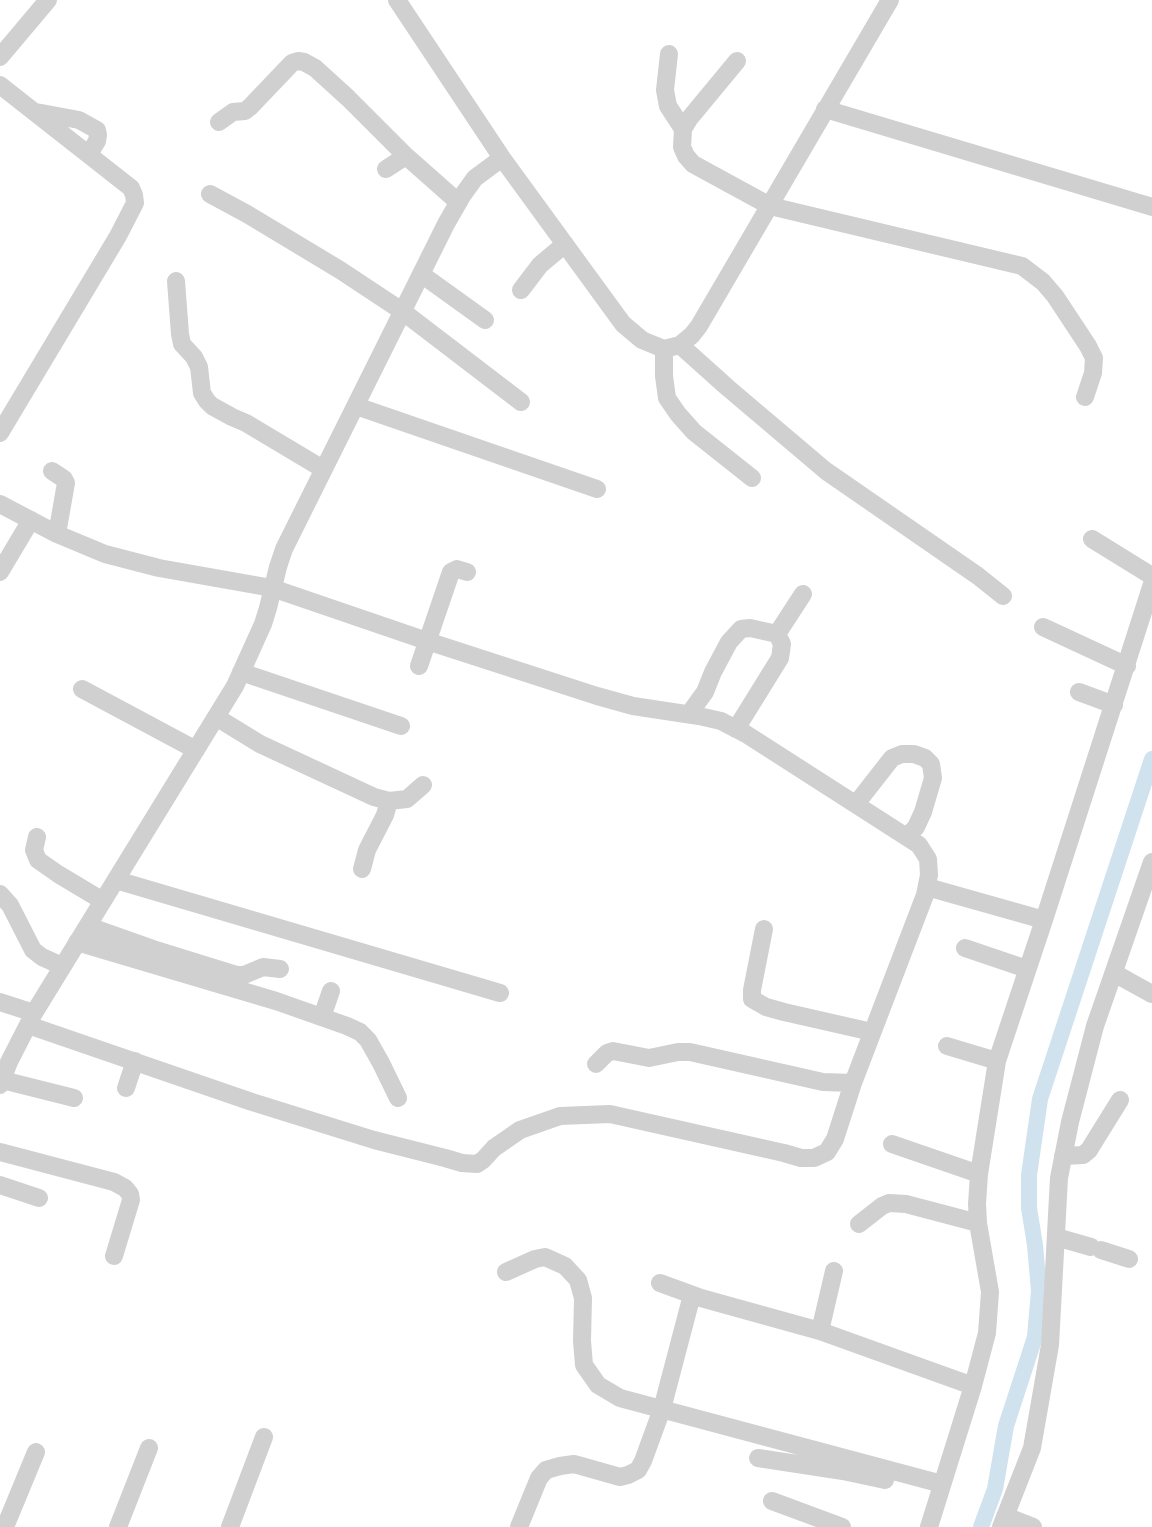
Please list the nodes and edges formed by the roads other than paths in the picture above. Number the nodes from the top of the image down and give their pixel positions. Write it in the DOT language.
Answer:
graph roads {
  1 [pos="48,0"];
  2 [pos="397,0"];
  3 [pos="890,0"];
  4 [pos="668,54"];
  5 [pos="0,57"];
  6 [pos="737,61"];
  7 [pos="0,85"];
  8 [pos="825,109"];
  9 [pos="219,122"];
  10 [pos="683,129"];
  11 [pos="406,156"];
  12 [pos="502,158"];
  13 [pos="386,169"];
  14 [pos="210,194"];
  15 [pos="458,202"];
  16 [pos="770,206"];
  17 [pos="1152,207"];
  18 [pos="565,244"];
  19 [pos="421,274"];
  20 [pos="176,281"];
  21 [pos="521,290"];
  22 [pos="402,311"];
  23 [pos="485,320"];
  24 [pos="672,347"];
  25 [pos="1085,397"];
  26 [pos="521,402"];
  27 [pos="356,406"];
  28 [pos="0,433"];
  29 [pos="323,469"];
  30 [pos="52,471"];
  31 [pos="752,478"];
  32 [pos="597,489"];
  33 [pos="0,504"];
  34 [pos="30,520"];
  35 [pos="57,534"];
  36 [pos="1092,539"];
  37 [pos="0,572"];
  38 [pos="467,572"];
  39 [pos="1152,576"];
  40 [pos="1152,584"];
  41 [pos="272,588"];
  42 [pos="803,594"];
  43 [pos="1003,596"];
  44 [pos="1043,626"];
  45 [pos="778,634"];
  46 [pos="427,641"];
  47 [pos="419,666"];
  48 [pos="1127,666"];
  49 [pos="241,672"];
  50 [pos="82,689"];
  51 [pos="1079,692"];
  52 [pos="1114,705"];
  53 [pos="689,714"];
  54 [pos="216,717"];
  55 [pos="401,726"];
  56 [pos="736,729"];
  57 [pos="196,750"];
  58 [pos="423,785"];
  59 [pos="389,801"];
  60 [pos="856,804"];
  61 [pos="37,837"];
  62 [pos="907,837"];
  63 [pos="1152,862"];
  64 [pos="362,869"];
  65 [pos="117,880"];
  66 [pos="927,887"];
  67 [pos="0,894"];
  68 [pos="103,901"];
  69 [pos="1044,920"];
  70 [pos="88,926"];
  71 [pos="764,929"];
  72 [pos="78,942"];
  73 [pos="965,948"];
  74 [pos="62,966"];
  75 [pos="280,969"];
  76 [pos="1027,969"];
  77 [pos="1114,973"];
  78 [pos="331,991"];
  79 [pos="499,993"];
  80 [pos="1152,994"];
  81 [pos="0,1002"];
  82 [pos="322,1017"];
  83 [pos="31,1019"];
  84 [pos="872,1032"];
  85 [pos="947,1046"];
  86 [pos="998,1060"];
  87 [pos="135,1061"];
  88 [pos="596,1064"];
  89 [pos="1,1082"];
  90 [pos="853,1083"];
  91 [pos="126,1088"];
  92 [pos="74,1098"];
  93 [pos="398,1098"];
  94 [pos="1120,1100"];
  95 [pos="892,1144"];
  96 [pos="0,1152"];
  97 [pos="1063,1156"];
  98 [pos="979,1174"];
  99 [pos="0,1185"];
  100 [pos="39,1198"];
  101 [pos="978,1223"];
  102 [pos="859,1224"];
  103 [pos="1056,1237"];
  104 [pos="114,1256"];
  105 [pos="1129,1259"];
  106 [pos="834,1271"];
  107 [pos="506,1272"];
  108 [pos="660,1283"];
  109 [pos="692,1295"];
  110 [pos="820,1331"];
  111 [pos="973,1386"];
  112 [pos="662,1409"];
  113 [pos="264,1437"];
  114 [pos="149,1448"];
  115 [pos="36,1452"];
  116 [pos="758,1458"];
  117 [pos="935,1482"];
  118 [pos="772,1501"];
  119 [pos="1003,1522"];
  120 [pos="5,1527"];
  121 [pos="118,1527"];
  122 [pos="230,1527"];
  123 [pos="519,1527"];
  124 [pos="842,1527"];
  125 [pos="929,1527"];
  126 [pos="1034,1527"];
  1 -- 5 [label="street"];
  2 -- 12 [label="street"];
  3 -- 8 [label="street"];
  4 -- 10 [label="street"];
  6 -- 10 [label="street"];
  7 -- 28 [label="street"];
  8 -- 16 [label="street"];
  8 -- 17 [label="street"];
  9 -- 11 [label="street"];
  10 -- 16 [label="street"];
  11 -- 13 [label="street"];
  11 -- 15 [label="street"];
  12 -- 15 [label="street"];
  12 -- 18 [label="street"];
  14 -- 22 [label="street"];
  15 -- 19 [label="street"];
  16 -- 24 [label="street"];
  16 -- 25 [label="street"];
  18 -- 21 [label="street"];
  18 -- 24 [label="street"];
  19 -- 22 [label="street"];
  19 -- 23 [label="street"];
  20 -- 29 [label="street"];
  22 -- 26 [label="street"];
  22 -- 27 [label="street"];
  24 -- 31 [label="street"];
  24 -- 43 [label="street"];
  27 -- 29 [label="street"];
  27 -- 32 [label="street"];
  29 -- 41 [label="street"];
  30 -- 35 [label="street"];
  33 -- 34 [label="street"];
  34 -- 35 [label="street"];
  34 -- 37 [label="street"];
  35 -- 41 [label="street"];
  36 -- 39 [label="street"];
  38 -- 46 [label="street"];
  40 -- 48 [label="street"];
  41 -- 46 [label="street"];
  41 -- 49 [label="street"];
  42 -- 45 [label="street"];
  44 -- 48 [label="street"];
  45 -- 53 [label="street"];
  45 -- 56 [label="street"];
  46 -- 47 [label="street"];
  46 -- 53 [label="street"];
  48 -- 52 [label="street"];
  49 -- 54 [label="street"];
  49 -- 55 [label="street"];
  50 -- 57 [label="street"];
  51 -- 52 [label="street"];
  52 -- 69 [label="street"];
  53 -- 56 [label="street"];
  54 -- 57 [label="street"];
  54 -- 59 [label="street"];
  56 -- 60 [label="street"];
  57 -- 65 [label="street"];
  58 -- 59 [label="street"];
  59 -- 64 [label="street"];
  60 -- 62 [label="street"];
  60 -- 62 [label="street"];
  61 -- 68 [label="street"];
  62 -- 66 [label="street"];
  63 -- 77 [label="street"];
  65 -- 68 [label="street"];
  65 -- 79 [label="street"];
  66 -- 69 [label="street"];
  66 -- 84 [label="street"];
  67 -- 74 [label="street"];
  68 -- 70 [label="street"];
  69 -- 76 [label="street"];
  70 -- 72 [label="street"];
  70 -- 75 [label="street"];
  71 -- 84 [label="street"];
  72 -- 74 [label="street"];
  72 -- 82 [label="street"];
  73 -- 76 [label="street"];
  74 -- 83 [label="street"];
  76 -- 86 [label="street"];
  77 -- 80 [label="street"];
  77 -- 97 [label="street"];
  78 -- 82 [label="street"];
  81 -- 83 [label="street"];
  82 -- 93 [label="street"];
  83 -- 87 [label="street"];
  83 -- 89 [label="street"];
  84 -- 90 [label="street"];
  85 -- 86 [label="street"];
  86 -- 98 [label="street"];
  87 -- 90 [label="street"];
  87 -- 91 [label="street"];
  88 -- 90 [label="street"];
  89 -- 92 [label="street"];
  94 -- 97 [label="street"];
  95 -- 98 [label="street"];
  96 -- 104 [label="street"];
  97 -- 103 [label="street"];
  98 -- 101 [label="street"];
  99 -- 100 [label="street"];
  101 -- 102 [label="street"];
  101 -- 111 [label="street"];
  103 -- 105 [label="street"];
  103 -- 119 [label="street"];
  106 -- 110 [label="street"];
  107 -- 112 [label="street"];
  108 -- 109 [label="street"];
  109 -- 110 [label="street"];
  109 -- 112 [label="street"];
  110 -- 111 [label="street"];
  111 -- 117 [label="street"];
  112 -- 117 [label="street"];
  112 -- 123 [label="street"];
  113 -- 122 [label="street"];
  114 -- 121 [label="street"];
  115 -- 120 [label="street"];
  116 -- 117 [label="street"];
  117 -- 125 [label="street"];
  118 -- 124 [label="street"];
  119 -- 126 [label="street"];
}
